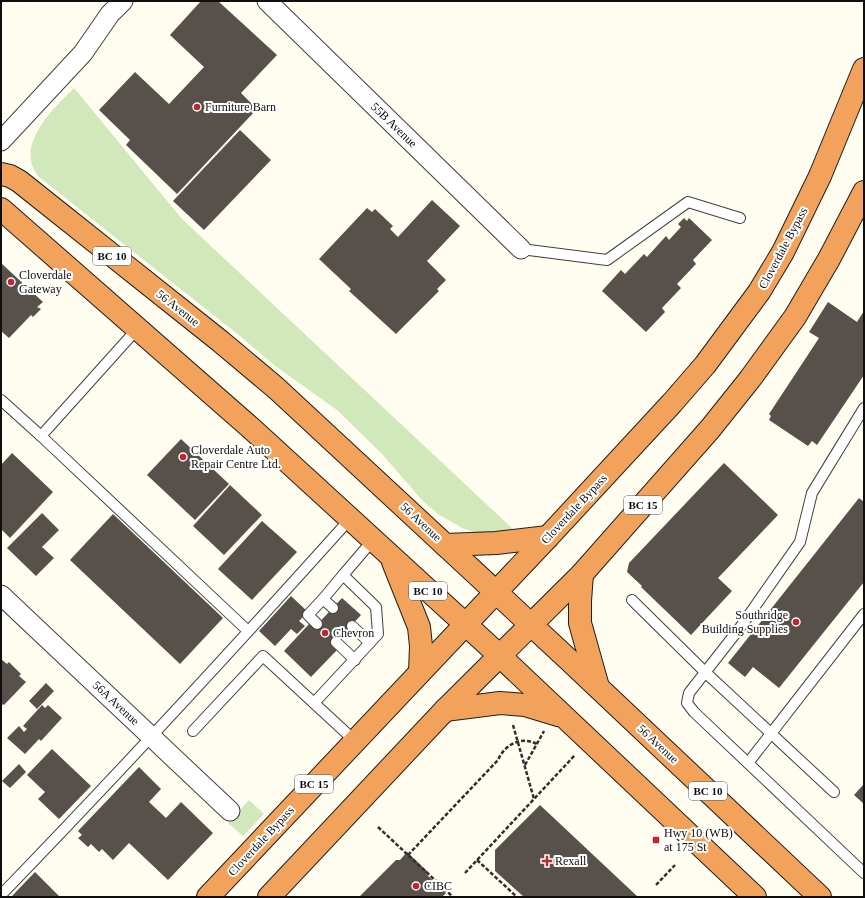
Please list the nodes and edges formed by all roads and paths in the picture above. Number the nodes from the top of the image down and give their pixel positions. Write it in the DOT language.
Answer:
graph roads {
  1 [pos="123,1"];
  2 [pos="267,1"];
  3 [pos="864,69"];
  4 [pos="1,141"];
  5 [pos="1,174"];
  6 [pos="862,196"];
  7 [pos="1,209"];
  8 [pos="740,218"];
  9 [pos="521,248"];
  10 [pos="138,328"];
  11 [pos="1,400"];
  12 [pos="864,408"];
  13 [pos="41,436"];
  14 [pos="350,519"];
  15 [pos="548,537"];
  16 [pos="374,540"];
  17 [pos="445,545"];
  18 [pos="391,556"];
  19 [pos="582,574"];
  20 [pos="343,575"];
  21 [pos="496,592"];
  22 [pos="1,595"];
  23 [pos="323,599"];
  24 [pos="632,600"];
  25 [pos="333,608"];
  26 [pos="864,614"];
  27 [pos="317,624"];
  28 [pos="465,625"];
  29 [pos="530,625"];
  30 [pos="352,626"];
  31 [pos="248,631"];
  32 [pos="336,642"];
  33 [pos="370,643"];
  34 [pos="500,656"];
  35 [pos="355,660"];
  36 [pos="420,672"];
  37 [pos="705,672"];
  38 [pos="599,688"];
  39 [pos="314,703"];
  40 [pos="445,710"];
  41 [pos="561,716"];
  42 [pos="512,720"];
  43 [pos="193,731"];
  44 [pos="545,731"];
  45 [pos="771,734"];
  46 [pos="151,736"];
  47 [pos="355,741"];
  48 [pos="517,742"];
  49 [pos="537,744"];
  50 [pos="575,755"];
  51 [pos="748,763"];
  52 [pos="524,766"];
  53 [pos="834,792"];
  54 [pos="534,799"];
  55 [pos="230,810"];
  56 [pos="378,827"];
  57 [pos="408,855"];
  58 [pos="478,860"];
  59 [pos="675,865"];
  60 [pos="465,872"];
  61 [pos="864,873"];
  62 [pos="656,885"];
  63 [pos="1,895"];
  64 [pos="208,897"];
  65 [pos="269,897"];
  66 [pos="453,897"];
  67 [pos="517,897"];
  68 [pos="755,897"];
  69 [pos="820,897"];
  1 -- 4 [label="street"];
  2 -- 9 [label="street, 55B Avenue"];
  3 -- 15 [label="highway, Cloverdale Bypass / BC 15"];
  5 -- 17 [label="highway, 56 Avenue / BC 10"];
  6 -- 19 [label="highway, BC 15"];
  7 -- 10 [label="highway, BC 10"];
  8 -- 9 [label="lane"];
  10 -- 13 [label="lane"];
  10 -- 14 [label="highway, BC 10"];
  11 -- 13 [label="lane"];
  12 -- 37 [label="lane"];
  13 -- 31 [label="lane"];
  14 -- 16 [label="highway, BC 10"];
  14 -- 31 [label="lane"];
  15 -- 17 [label="highway"];
  15 -- 21 [label="highway, Cloverdale Bypass / BC 15"];
  16 -- 18 [label="highway, BC 10"];
  16 -- 20 [label="lane"];
  17 -- 21 [label="highway, 56 Avenue / BC 10"];
  18 -- 28 [label="highway, BC 10"];
  18 -- 36 [label="highway"];
  19 -- 29 [label="highway, BC 15"];
  19 -- 38 [label="highway"];
  20 -- 23 [label="lane"];
  20 -- 33 [label="lane"];
  21 -- 28 [label="highway, Cloverdale Bypass / BC 15"];
  21 -- 29 [label="highway, 56 Avenue / BC 10"];
  22 -- 46 [label="street, 56A Avenue"];
  23 -- 25 [label="lane"];
  23 -- 27 [label="lane"];
  24 -- 37 [label="lane"];
  26 -- 45 [label="lane"];
  28 -- 34 [label="highway, BC 10"];
  28 -- 36 [label="highway, Cloverdale Bypass / BC 15"];
  29 -- 34 [label="highway, BC 15"];
  29 -- 38 [label="highway, 56 Avenue / BC 10"];
  30 -- 33 [label="lane"];
  31 -- 46 [label="lane"];
  32 -- 35 [label="lane"];
  33 -- 35 [label="lane"];
  34 -- 40 [label="highway, BC 15"];
  34 -- 41 [label="highway, BC 10"];
  35 -- 39 [label="lane"];
  36 -- 47 [label="highway, Cloverdale Bypass / BC 15"];
  37 -- 45 [label="lane"];
  37 -- 51 [label="lane"];
  38 -- 69 [label="highway, 56 Avenue / BC 10"];
  39 -- 43 [label="lane"];
  39 -- 47 [label="lane"];
  40 -- 41 [label="highway"];
  40 -- 65 [label="highway, BC 15"];
  41 -- 68 [label="highway, BC 10"];
  42 -- 48 [label="path"];
  44 -- 49 [label="path"];
  45 -- 51 [label="lane"];
  45 -- 53 [label="lane"];
  46 -- 55 [label="street, 56A Avenue"];
  46 -- 63 [label="lane"];
  47 -- 64 [label="highway, Cloverdale Bypass / BC 15"];
  48 -- 49 [label="path"];
  48 -- 52 [label="path"];
  48 -- 57 [label="path"];
  49 -- 52 [label="path"];
  50 -- 54 [label="path"];
  51 -- 61 [label="lane"];
  52 -- 54 [label="path"];
  54 -- 58 [label="path"];
  56 -- 57 [label="path"];
  57 -- 66 [label="path"];
  58 -- 60 [label="path"];
  58 -- 67 [label="path"];
  59 -- 62 [label="path"];
}
